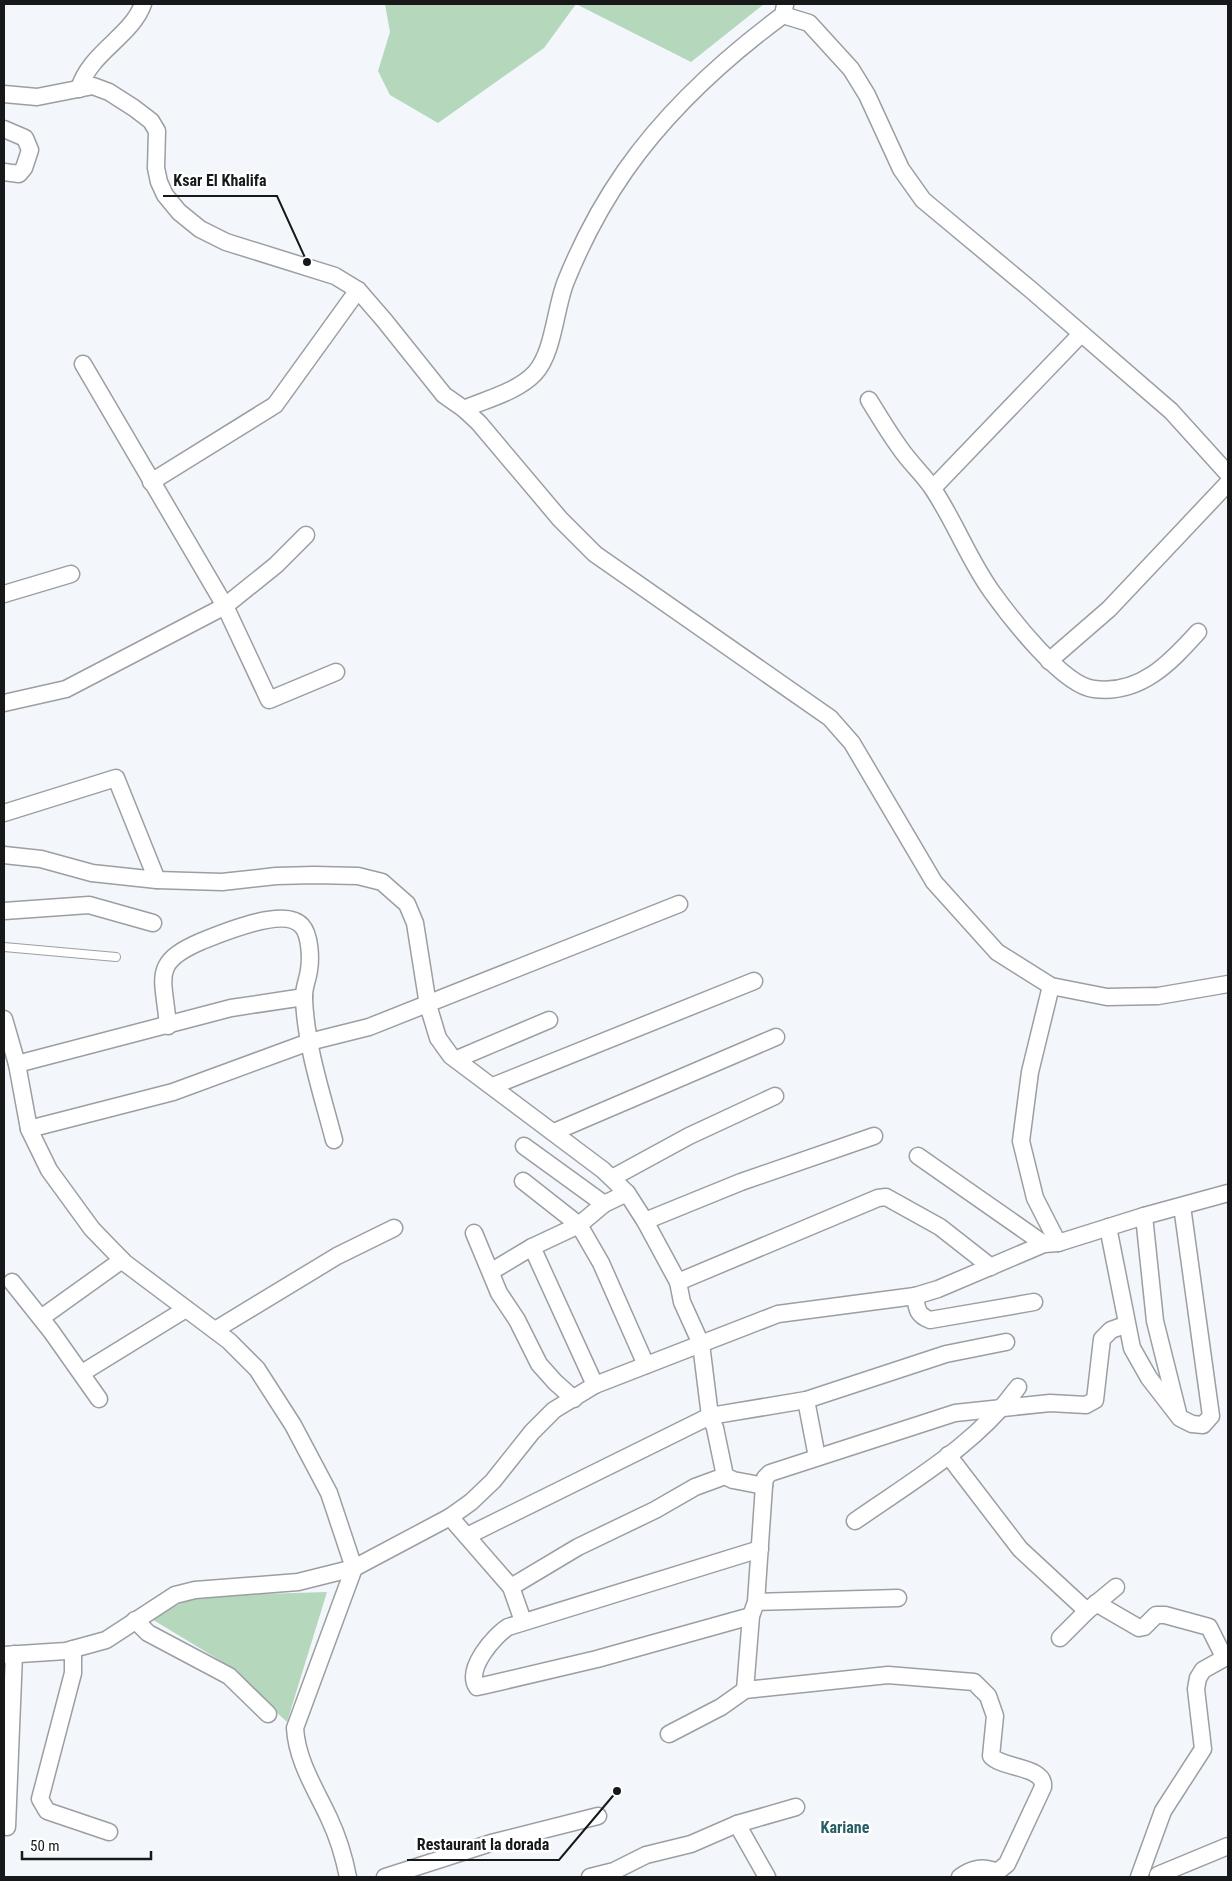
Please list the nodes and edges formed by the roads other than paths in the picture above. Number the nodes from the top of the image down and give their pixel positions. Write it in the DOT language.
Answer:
graph roads {
  1 [pos="143,4"];
  2 [pos="784,9"];
  3 [pos="79,89"];
  4 [pos="4,94"];
  5 [pos="4,130"];
  6 [pos="4,172"];
  7 [pos="358,290"];
  8 [pos="1081,334"];
  9 [pos="83,364"];
  10 [pos="869,400"];
  11 [pos="464,409"];
  12 [pos="1228,474"];
  13 [pos="151,482"];
  14 [pos="1228,483"];
  15 [pos="933,488"];
  16 [pos="306,535"];
  17 [pos="71,574"];
  18 [pos="4,594"];
  19 [pos="225,606"];
  20 [pos="1198,632"];
  21 [pos="1049,661"];
  22 [pos="336,672"];
  23 [pos="4,703"];
  24 [pos="4,813"];
  25 [pos="4,855"];
  26 [pos="156,880"];
  27 [pos="680,904"];
  28 [pos="4,911"];
  29 [pos="153,923"];
  30 [pos="4,947"];
  31 [pos="116,957"];
  32 [pos="754,981"];
  33 [pos="1228,984"];
  34 [pos="1051,986"];
  35 [pos="304,997"];
  36 [pos="428,1005"];
  37 [pos="4,1020"];
  38 [pos="548,1020"];
  39 [pos="168,1026"];
  40 [pos="776,1037"];
  41 [pos="309,1042"];
  42 [pos="457,1059"];
  43 [pos="17,1064"];
  44 [pos="493,1086"];
  45 [pos="775,1096"];
  46 [pos="29,1129"];
  47 [pos="554,1132"];
  48 [pos="874,1136"];
  49 [pos="334,1140"];
  50 [pos="524,1146"];
  51 [pos="918,1156"];
  52 [pos="612,1178"];
  53 [pos="523,1181"];
  54 [pos="627,1193"];
  55 [pos="1228,1193"];
  56 [pos="604,1204"];
  57 [pos="1182,1206"];
  58 [pos="1144,1216"];
  59 [pos="646,1221"];
  60 [pos="579,1224"];
  61 [pos="1108,1227"];
  62 [pos="394,1228"];
  63 [pos="474,1233"];
  64 [pos="1051,1244"];
  65 [pos="532,1247"];
  66 [pos="122,1260"];
  67 [pos="991,1267"];
  68 [pos="492,1271"];
  69 [pos="12,1282"];
  70 [pos="678,1282"];
  71 [pos="915,1296"];
  72 [pos="1034,1302"];
  73 [pos="186,1309"];
  74 [pos="41,1318"];
  75 [pos="1125,1324"];
  76 [pos="215,1330"];
  77 [pos="1006,1342"];
  78 [pos="701,1344"];
  79 [pos="646,1365"];
  80 [pos="82,1373"];
  81 [pos="595,1384"];
  82 [pos="1018,1386"];
  83 [pos="99,1399"];
  84 [pos="574,1399"];
  85 [pos="806,1400"];
  86 [pos="1002,1409"];
  87 [pos="710,1416"];
  88 [pos="1180,1418"];
  89 [pos="948,1455"];
  90 [pos="817,1457"];
  91 [pos="725,1476"];
  92 [pos="764,1486"];
  93 [pos="450,1517"];
  94 [pos="855,1521"];
  95 [pos="467,1536"];
  96 [pos="760,1548"];
  97 [pos="354,1568"];
  98 [pos="511,1587"];
  99 [pos="1116,1587"];
  100 [pos="898,1598"];
  101 [pos="1091,1607"];
  102 [pos="754,1609"];
  103 [pos="135,1620"];
  104 [pos="523,1621"];
  105 [pos="1060,1638"];
  106 [pos="74,1649"];
  107 [pos="9,1654"];
  108 [pos="1226,1657"];
  109 [pos="745,1690"];
  110 [pos="268,1714"];
  111 [pos="669,1734"];
  112 [pos="796,1807"];
  113 [pos="598,1816"];
  114 [pos="737,1824"];
  115 [pos="7,1827"];
  116 [pos="109,1832"];
  117 [pos="1228,1846"];
  118 [pos="1158,1875"];
  119 [pos="348,1877"];
  120 [pos="385,1877"];
  121 [pos="590,1877"];
  122 [pos="767,1877"];
  123 [pos="960,1877"];
  124 [pos="1139,1877"];
  1 -- 3 [label="street"];
  2 -- 8 [label="street"];
  2 -- 11 [label="street"];
  3 -- 4 [label="street"];
  3 -- 7 [label="street"];
  5 -- 6 [label="street"];
  7 -- 11 [label="street"];
  7 -- 13 [label="street"];
  8 -- 12 [label="street"];
  8 -- 15 [label="street"];
  9 -- 13 [label="street"];
  10 -- 15 [label="street"];
  11 -- 34 [label="street"];
  13 -- 19 [label="street"];
  14 -- 21 [label="street"];
  15 -- 21 [label="street"];
  16 -- 19 [label="street"];
  17 -- 18 [label="street"];
  19 -- 22 [label="street"];
  19 -- 23 [label="street"];
  20 -- 21 [label="street"];
  24 -- 26 [label="street"];
  25 -- 26 [label="street"];
  26 -- 36 [label="street"];
  27 -- 36 [label="street"];
  28 -- 29 [label="street"];
  30 -- 31 [label="lane"];
  32 -- 44 [label="street"];
  33 -- 34 [label="street"];
  34 -- 64 [label="street"];
  35 -- 39 [label="street"];
  35 -- 39 [label="street"];
  35 -- 41 [label="street"];
  36 -- 41 [label="street"];
  36 -- 42 [label="street"];
  37 -- 43 [label="street"];
  38 -- 42 [label="street"];
  39 -- 43 [label="street"];
  40 -- 47 [label="street"];
  41 -- 46 [label="street"];
  41 -- 49 [label="street"];
  42 -- 44 [label="street"];
  43 -- 46 [label="street"];
  44 -- 47 [label="street"];
  45 -- 52 [label="street"];
  46 -- 66 [label="street"];
  47 -- 52 [label="street"];
  48 -- 59 [label="street"];
  50 -- 56 [label="street"];
  51 -- 64 [label="street"];
  52 -- 54 [label="street"];
  53 -- 60 [label="street"];
  54 -- 56 [label="street"];
  54 -- 59 [label="street"];
  55 -- 57 [label="street"];
  56 -- 60 [label="street"];
  57 -- 58 [label="street"];
  57 -- 88 [label="street"];
  58 -- 61 [label="street"];
  58 -- 88 [label="street"];
  59 -- 70 [label="street"];
  60 -- 65 [label="street"];
  60 -- 79 [label="street"];
  61 -- 64 [label="street"];
  61 -- 75 [label="street"];
  62 -- 76 [label="street"];
  63 -- 68 [label="street"];
  64 -- 67 [label="street"];
  65 -- 68 [label="street"];
  65 -- 81 [label="street"];
  66 -- 73 [label="street"];
  66 -- 74 [label="street"];
  67 -- 70 [label="street"];
  67 -- 71 [label="street"];
  68 -- 84 [label="street"];
  69 -- 74 [label="street"];
  70 -- 78 [label="street"];
  71 -- 72 [label="street"];
  71 -- 78 [label="street"];
  73 -- 76 [label="street"];
  73 -- 80 [label="street"];
  74 -- 80 [label="street"];
  75 -- 86 [label="street"];
  75 -- 88 [label="street"];
  76 -- 97 [label="street"];
  77 -- 85 [label="street"];
  78 -- 79 [label="street"];
  78 -- 87 [label="street"];
  79 -- 81 [label="street"];
  80 -- 83 [label="street"];
  81 -- 84 [label="street"];
  82 -- 86 [label="street"];
  84 -- 93 [label="street"];
  85 -- 87 [label="street"];
  85 -- 90 [label="street"];
  86 -- 89 [label="street"];
  86 -- 90 [label="street"];
  87 -- 91 [label="street"];
  87 -- 95 [label="street"];
  89 -- 94 [label="street"];
  89 -- 101 [label="street"];
  90 -- 92 [label="street"];
  91 -- 92 [label="street"];
  91 -- 98 [label="street"];
  92 -- 96 [label="street"];
  93 -- 95 [label="street"];
  93 -- 97 [label="street"];
  95 -- 98 [label="street"];
  96 -- 102 [label="street"];
  96 -- 104 [label="street"];
  97 -- 103 [label="street"];
  97 -- 119 [label="street"];
  98 -- 104 [label="street"];
  99 -- 101 [label="street"];
  100 -- 102 [label="street"];
  101 -- 105 [label="street"];
  101 -- 108 [label="street"];
  102 -- 104 [label="street"];
  102 -- 109 [label="street"];
  103 -- 106 [label="street"];
  103 -- 110 [label="street"];
  106 -- 107 [label="street"];
  106 -- 116 [label="street"];
  107 -- 115 [label="street"];
  108 -- 124 [label="street"];
  109 -- 111 [label="street"];
  109 -- 123 [label="street"];
  112 -- 114 [label="street"];
  113 -- 120 [label="street"];
  114 -- 121 [label="street"];
  114 -- 122 [label="street"];
  117 -- 118 [label="street"];
}
